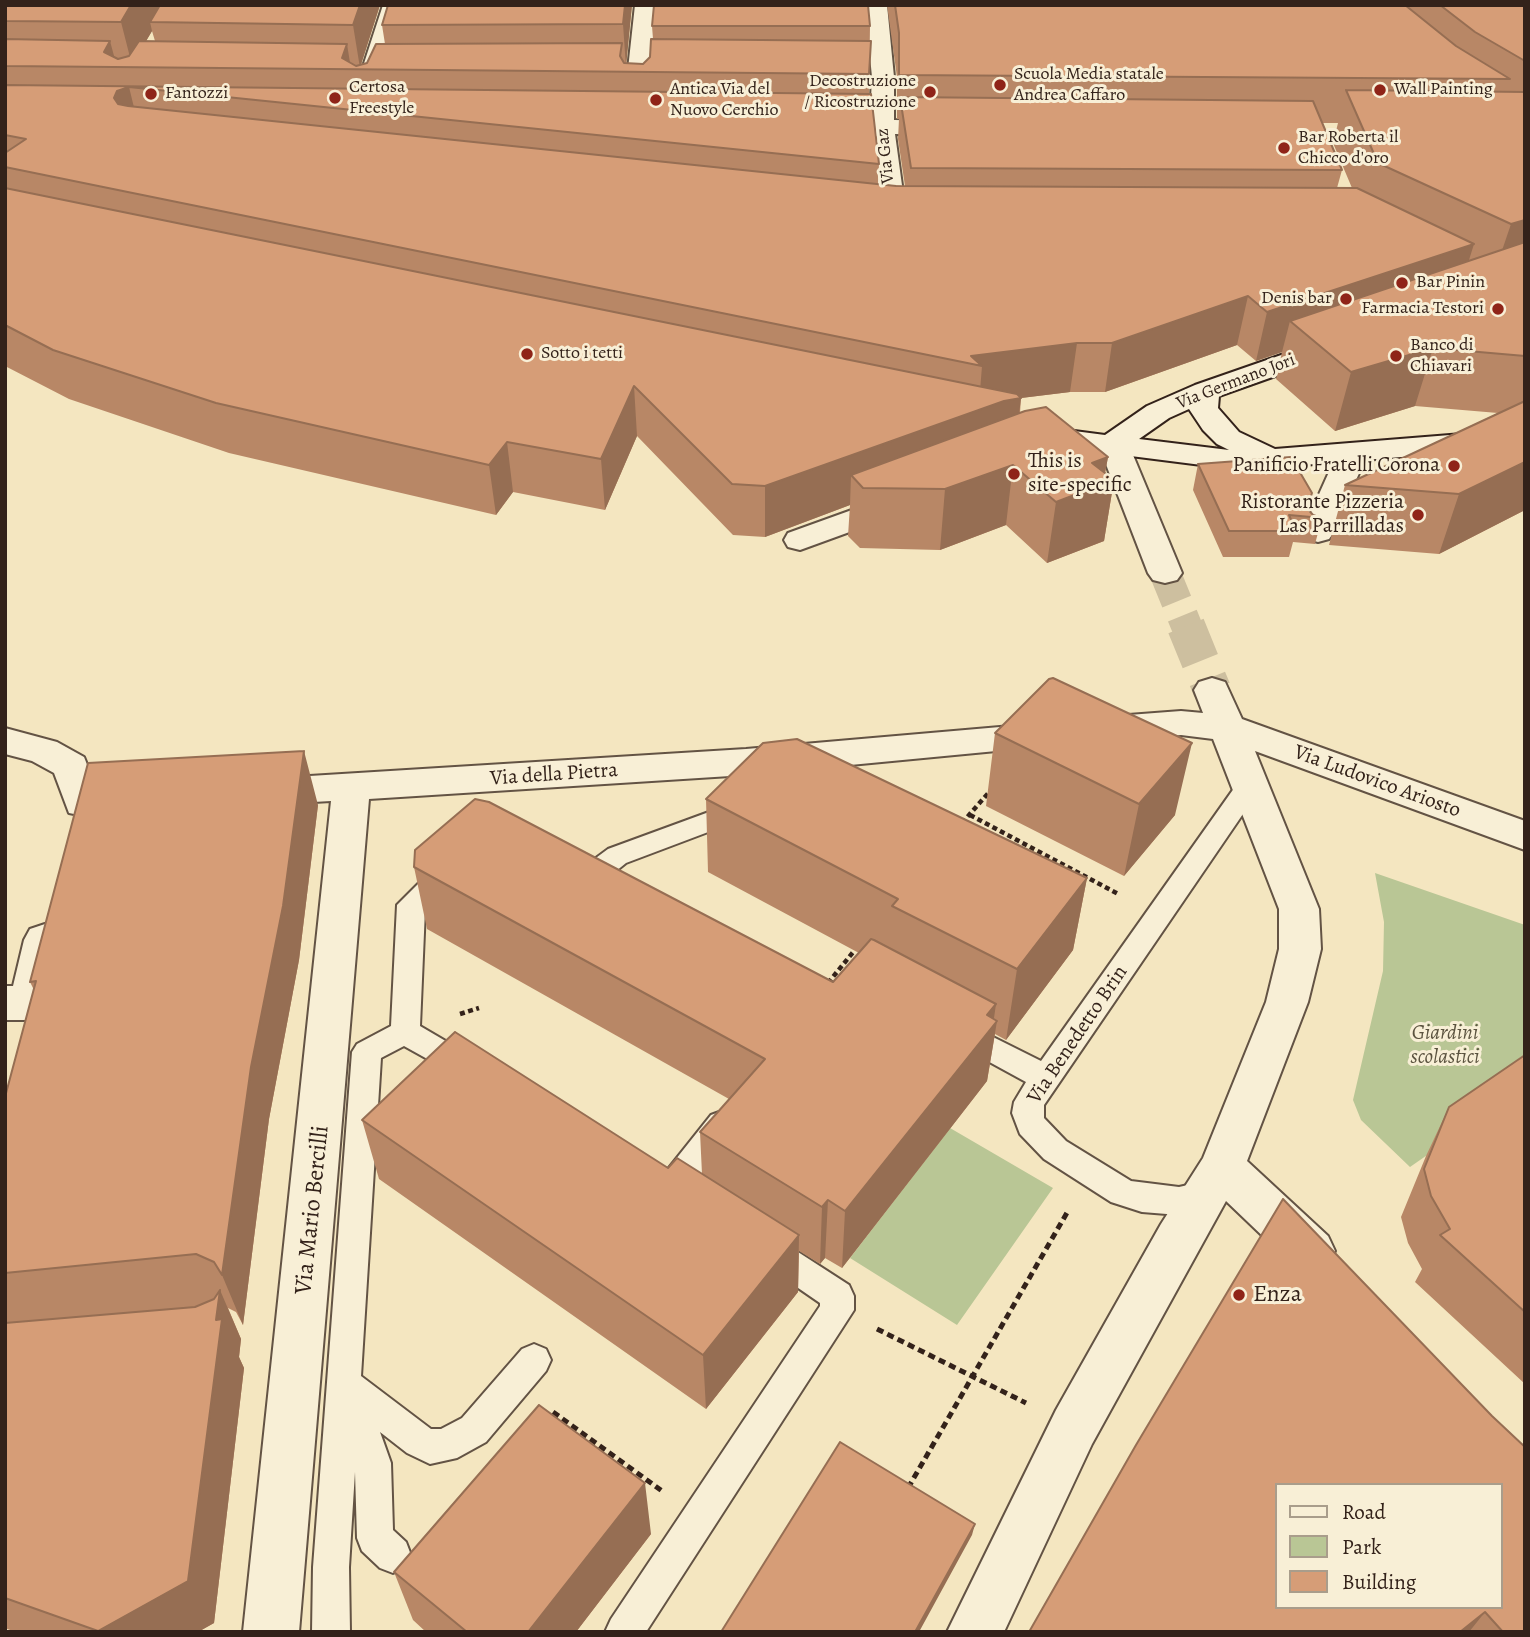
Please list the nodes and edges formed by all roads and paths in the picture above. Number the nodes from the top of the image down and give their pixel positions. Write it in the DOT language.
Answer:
graph roads {
  1 [pos="394,5"];
  2 [pos="646,5"];
  3 [pos="876,5"];
  4 [pos="613,77"];
  5 [pos="647,77"];
  6 [pos="345,78"];
  7 [pos="372,78"];
  8 [pos="398,78"];
  9 [pos="361,112"];
  10 [pos="662,126"];
  11 [pos="799,126"];
  12 [pos="882,127"];
  13 [pos="980,128"];
  14 [pos="867,219"];
  15 [pos="894,222"];
  16 [pos="922,222"];
  17 [pos="1357,338"];
  18 [pos="1205,391"];
  19 [pos="1005,432"];
  20 [pos="1525,438"];
  21 [pos="1113,443"];
  22 [pos="1353,452"];
  23 [pos="1023,458"];
  24 [pos="1274,459"];
  25 [pos="923,493"];
  26 [pos="1318,532"];
  27 [pos="800,540"];
  28 [pos="1165,573"];
  29 [pos="1212,690"];
  30 [pos="1229,728"];
  31 [pos="5,741"];
  32 [pos="1251,783"];
  33 [pos="351,788"];
  34 [pos="232,793"];
  35 [pos="125,798"];
  36 [pos="767,801"];
  37 [pos="976,806"];
  38 [pos="970,815"];
  39 [pos="961,825"];
  40 [pos="1525,836"];
  41 [pos="469,853"];
  42 [pos="593,875"];
  43 [pos="1124,897"];
  44 [pos="52,911"];
  45 [pos="854,951"];
  46 [pos="822,990"];
  47 [pos="19,1015"];
  48 [pos="937,1020"];
  49 [pos="405,1032"];
  50 [pos="348,1054"];
  51 [pos="1046,1078"];
  52 [pos="489,1082"];
  53 [pos="725,1120"];
  54 [pos="640,1170"];
  55 [pos="1214,1181"];
  56 [pos="683,1196"];
  57 [pos="741,1233"];
  58 [pos="1343,1280"];
  59 [pos="837,1310"];
  60 [pos="525,1372"];
  61 [pos="345,1384"];
  62 [pos="906,1492"];
  63 [pos="699,1518"];
  64 [pos="393,1555"];
  65 [pos="271,1632"];
  66 [pos="331,1632"];
  67 [pos="624,1632"];
  68 [pos="975,1632"];
  1 -- 7 [label="street"];
  2 -- 5 [label="street"];
  3 -- 12 [label="street, Via Gaz"];
  4 -- 5 [label="street"];
  5 -- 10 [label="street"];
  6 -- 7 [label="street"];
  7 -- 8 [label="street"];
  7 -- 9 [label="street"];
  11 -- 12 [label="street"];
  12 -- 13 [label="street"];
  12 -- 15 [label="street, Via Gaz"];
  14 -- 15 [label="street"];
  15 -- 16 [label="street"];
  17 -- 18 [label="street, Via Germano Jori"];
  18 -- 21 [label="street, Via Germano Jori"];
  18 -- 24 [label="street"];
  19 -- 21 [label="street"];
  20 -- 22 [label="street"];
  21 -- 23 [label="street"];
  21 -- 24 [label="street"];
  21 -- 28 [label="street"];
  22 -- 24 [label="street"];
  22 -- 26 [label="street"];
  25 -- 27 [label="street"];
  29 -- 30 [label="street"];
  30 -- 32 [label="street"];
  30 -- 33 [label="street, Via della Pietra"];
  30 -- 40 [label="street, Via Ludovico Ariosto"];
  31 -- 35 [label="street"];
  32 -- 51 [label="lane, Via Benedetto Brin"];
  32 -- 55 [label="street"];
  33 -- 34 [label="street, Via della Pietra"];
  33 -- 50 [label="street, Via Mario Bercilli"];
  36 -- 42 [label="lane"];
  37 -- 38 [label="path"];
  38 -- 39 [label="path"];
  38 -- 43 [label="path"];
  41 -- 49 [label="lane"];
  44 -- 47 [label="street"];
  45 -- 46 [label="path"];
  48 -- 51 [label="lane"];
  49 -- 50 [label="lane"];
  49 -- 52 [label="lane"];
  50 -- 61 [label="lane, Via Mario Bercilli"];
  50 -- 65 [label="street, Via Mario Bercilli"];
  51 -- 55 [label="lane, Via Benedetto Brin"];
  53 -- 56 [label="lane"];
  54 -- 56 [label="lane"];
  55 -- 58 [label="street"];
  55 -- 68 [label="street"];
  57 -- 59 [label="lane"];
  59 -- 62 [label="path"];
  59 -- 63 [label="lane"];
  60 -- 61 [label="lane"];
  60 -- 63 [label="path"];
  61 -- 64 [label="lane"];
  61 -- 66 [label="lane, Via Mario Bercilli"];
  63 -- 67 [label="lane"];
}
